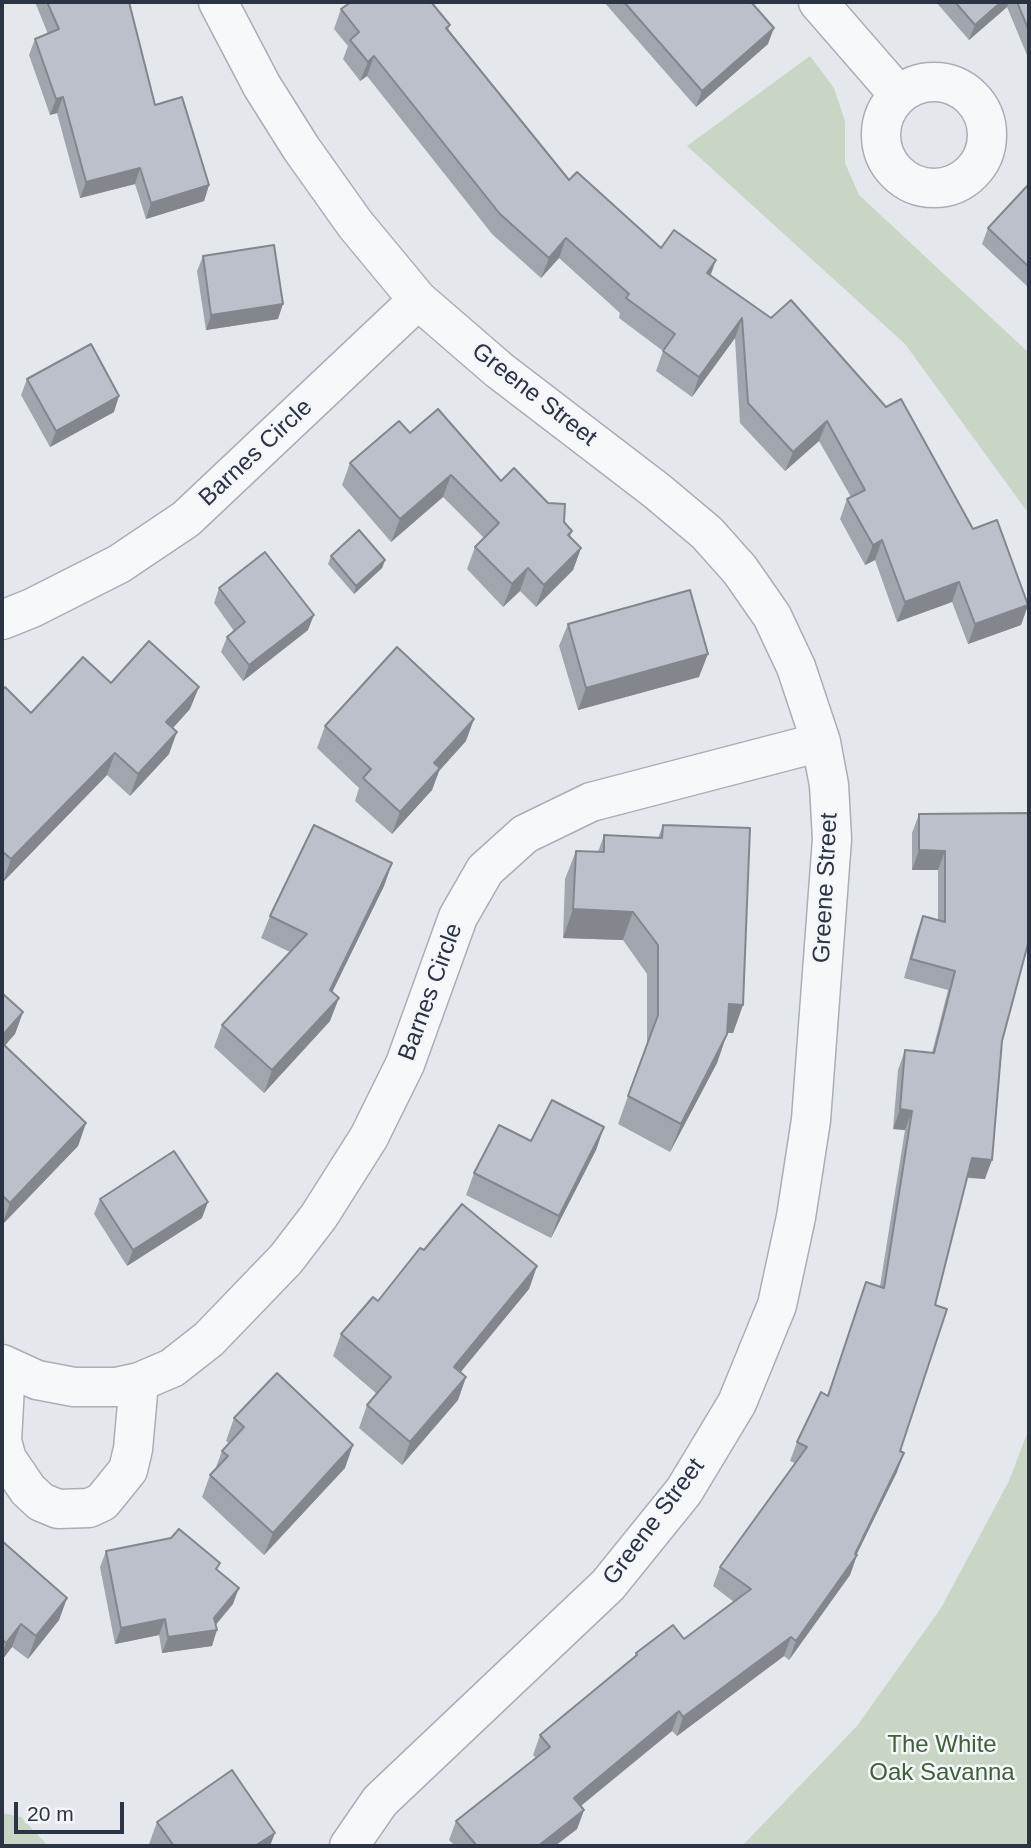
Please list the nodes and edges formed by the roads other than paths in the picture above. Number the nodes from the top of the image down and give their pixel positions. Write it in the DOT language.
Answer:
graph roads {
  1 [pos="218,2"];
  2 [pos="818,2"];
  3 [pos="898,94"];
  4 [pos="418,300"];
  5 [pos="2,620"];
  6 [pos="821,742"];
  7 [pos="4,1366"];
  8 [pos="139,1382"];
  9 [pos="349,1846"];
  1 -- 4 [label="street, Greene Street"];
  2 -- 3 [label="street"];
  4 -- 5 [label="street, Barnes Circle"];
  4 -- 6 [label="street, Greene Street"];
  6 -- 8 [label="street, Barnes Circle"];
  6 -- 9 [label="street, Greene Street"];
  7 -- 8 [label="street, Barnes Circle"];
  7 -- 8 [label="street, Barnes Circle"];
}
